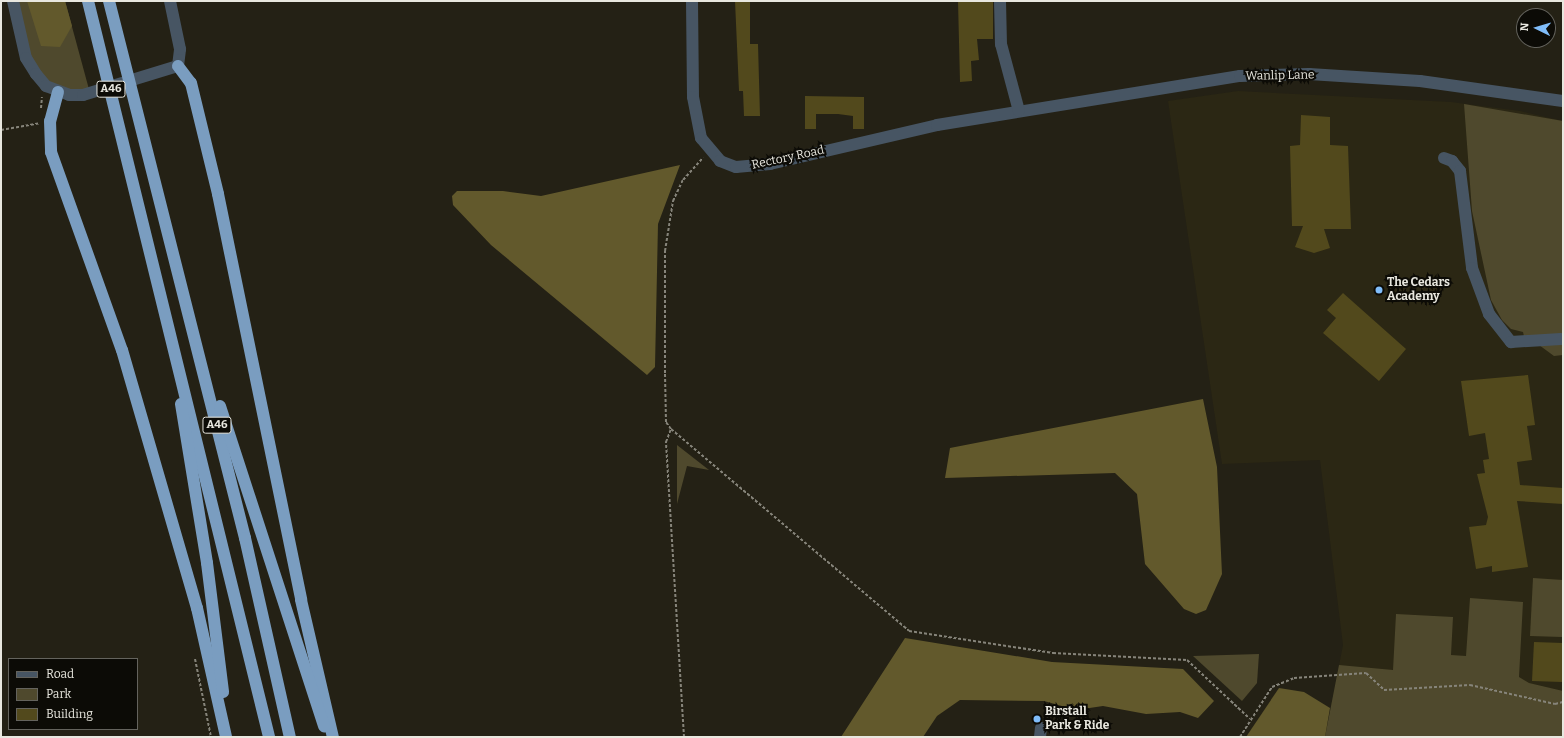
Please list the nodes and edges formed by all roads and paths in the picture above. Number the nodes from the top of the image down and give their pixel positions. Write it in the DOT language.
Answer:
graph roads {
  1 [pos="13,1"];
  2 [pos="88,1"];
  3 [pos="109,1"];
  4 [pos="170,1"];
  5 [pos="692,1"];
  6 [pos="1000,1"];
  7 [pos="178,66"];
  8 [pos="46,86"];
  9 [pos="58,92"];
  10 [pos="1563,101"];
  11 [pos="1019,111"];
  12 [pos="998,114"];
  13 [pos="45,124"];
  14 [pos="1,130"];
  15 [pos="708,151"];
  16 [pos="1444,158"];
  17 [pos="180,274"];
  18 [pos="170,332"];
  19 [pos="1561,339"];
  20 [pos="671,429"];
  21 [pos="194,656"];
  22 [pos="1563,702"];
  23 [pos="1250,718"];
  24 [pos="211,737"];
  25 [pos="228,737"];
  26 [pos="269,737"];
  27 [pos="290,737"];
  28 [pos="328,737"];
  29 [pos="333,737"];
  30 [pos="684,737"];
  31 [pos="1240,737"];
  1 -- 8 [label="street"];
  2 -- 18 [label="highway, A46"];
  3 -- 17 [label="highway, A46"];
  4 -- 7 [label="street"];
  5 -- 15 [label="street, Rectory Road"];
  6 -- 11 [label="street"];
  7 -- 9 [label="street"];
  7 -- 29 [label="highway"];
  8 -- 9 [label="street"];
  8 -- 13 [label="path"];
  9 -- 13 [label="highway"];
  10 -- 11 [label="street, Wanlip Lane"];
  11 -- 12 [label="street, Wanlip Lane"];
  12 -- 15 [label="street, Rectory Road"];
  13 -- 14 [label="path"];
  13 -- 25 [label="highway"];
  15 -- 20 [label="path"];
  16 -- 19 [label="street"];
  17 -- 27 [label="highway, A46"];
  17 -- 28 [label="highway"];
  18 -- 25 [label="highway"];
  18 -- 26 [label="highway, A46"];
  20 -- 23 [label="path"];
  20 -- 30 [label="path"];
  21 -- 24 [label="path"];
  22 -- 23 [label="path"];
  23 -- 31 [label="path"];
}
